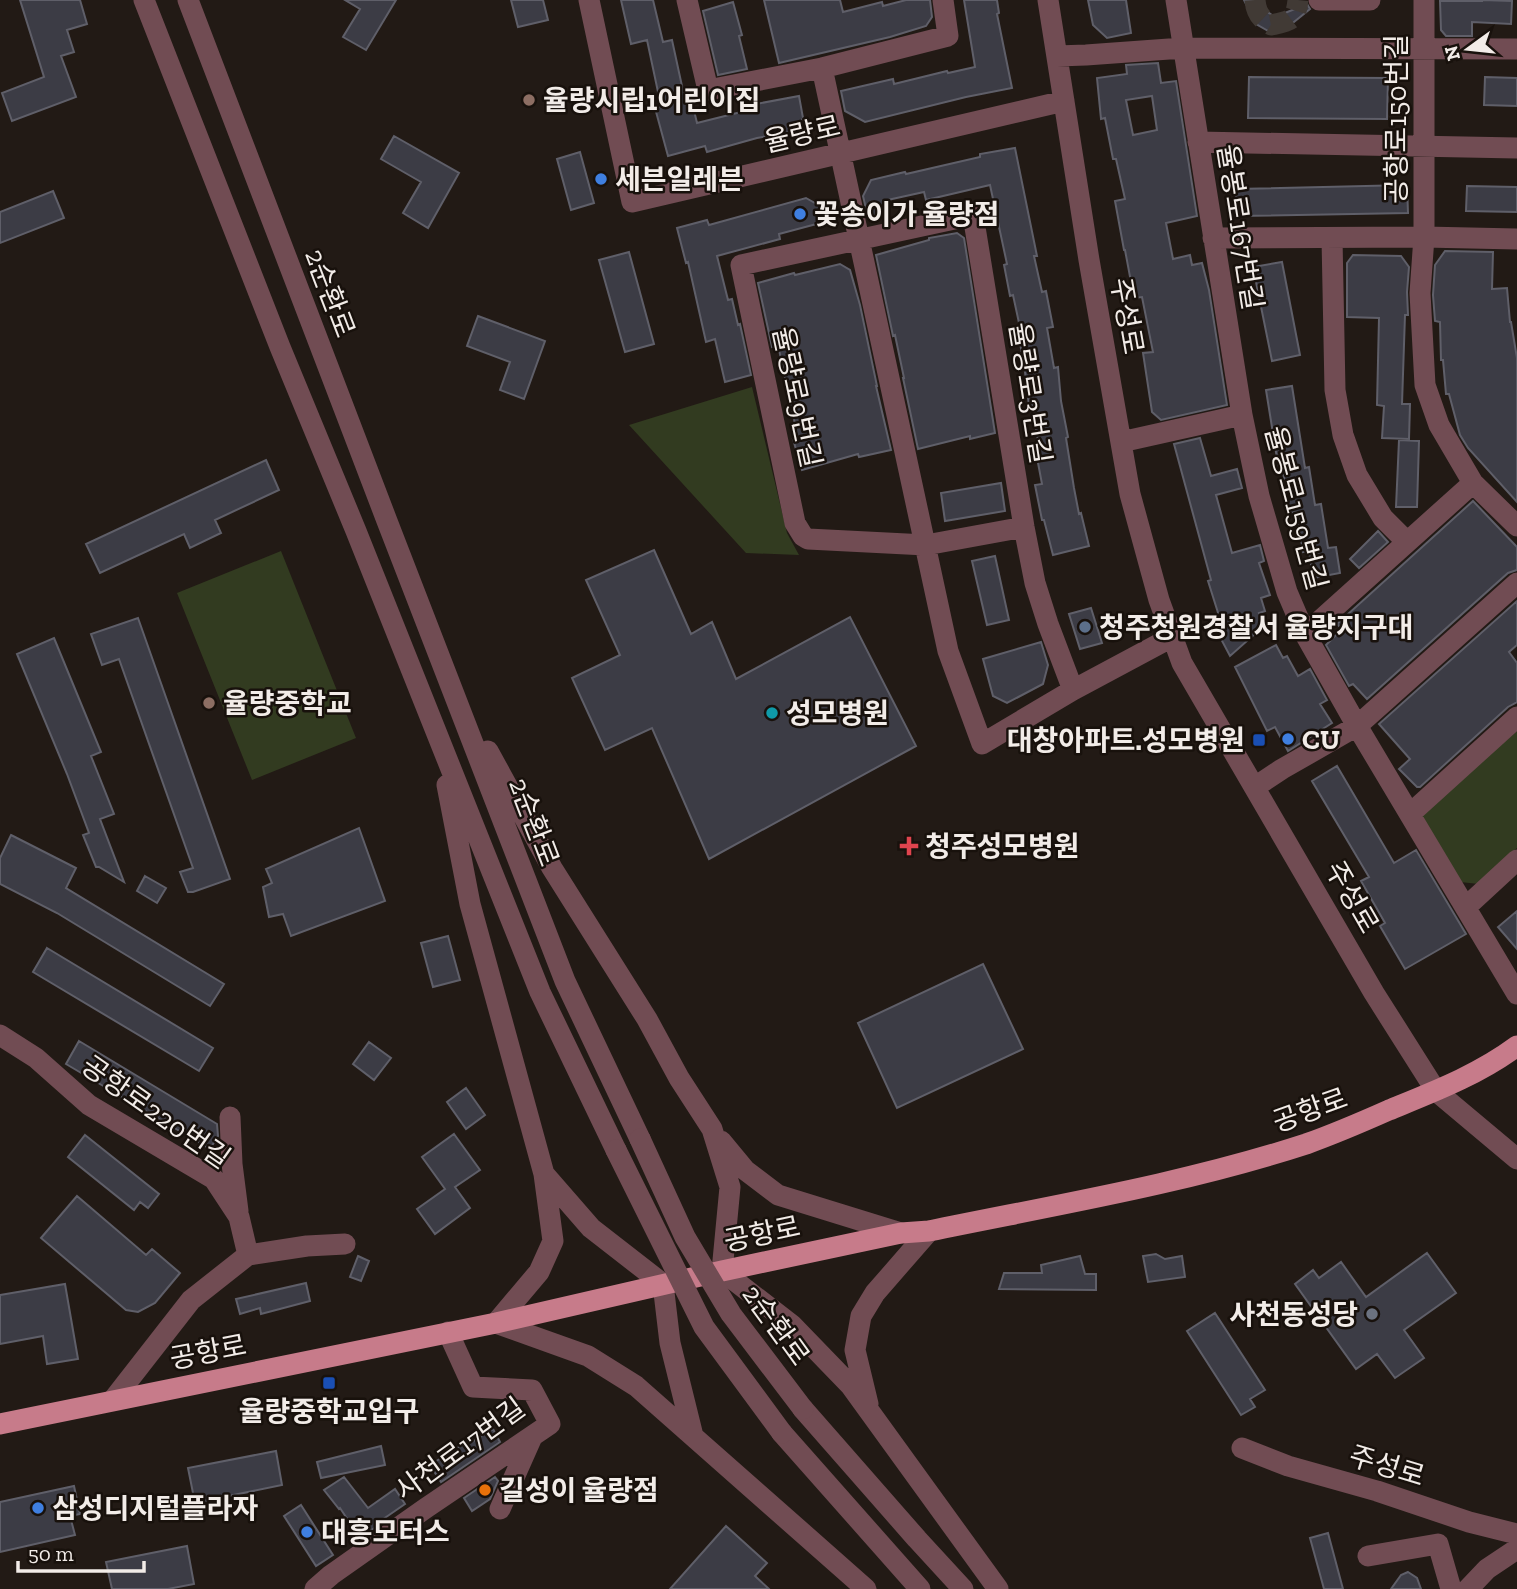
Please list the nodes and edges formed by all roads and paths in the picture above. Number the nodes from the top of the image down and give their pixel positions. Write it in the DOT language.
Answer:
graph roads {
  1 [pos="144,0"];
  2 [pos="188,0"];
  3 [pos="589,0"];
  4 [pos="687,0"];
  5 [pos="943,0"];
  6 [pos="1048,0"];
  7 [pos="1176,0"];
  8 [pos="1320,0"];
  9 [pos="1370,0"];
  10 [pos="1424,0"];
  11 [pos="1183,48"];
  12 [pos="1517,49"];
  13 [pos="1424,50"];
  14 [pos="1057,56"];
  15 [pos="821,68"];
  16 [pos="1064,101"];
  17 [pos="1198,142"];
  18 [pos="1424,146"];
  19 [pos="1517,148"];
  20 [pos="839,154"];
  21 [pos="1424,237"];
  22 [pos="1213,238"];
  23 [pos="1332,238"];
  24 [pos="1517,239"];
  25 [pos="858,241"];
  26 [pos="1242,415"];
  27 [pos="1121,442"];
  28 [pos="1473,483"];
  29 [pos="1517,526"];
  30 [pos="1024,527"];
  31 [pos="1407,542"];
  32 [pos="926,545"];
  33 [pos="1517,583"];
  34 [pos="1305,634"];
  35 [pos="1172,637"];
  36 [pos="449,680"];
  37 [pos="1073,690"];
  38 [pos="1517,718"];
  39 [pos="1357,726"];
  40 [pos="438,734"];
  41 [pos="1255,787"];
  42 [pos="1410,814"];
  43 [pos="1517,860"];
  44 [pos="1466,907"];
  45 [pos="1517,993"];
  46 [pos="0,1035"];
  47 [pos="1517,1046"];
  48 [pos="1436,1091"];
  49 [pos="230,1117"];
  50 [pos="712,1129"];
  51 [pos="1517,1159"];
  52 [pos="544,1174"];
  53 [pos="239,1217"];
  54 [pos="929,1231"];
  55 [pos="901,1233"];
  56 [pos="345,1244"];
  57 [pos="247,1255"];
  58 [pos="722,1271"];
  59 [pos="663,1284"];
  60 [pos="496,1322"];
  61 [pos="448,1332"];
  62 [pos="113,1400"];
  63 [pos="870,1413"];
  64 [pos="0,1424"];
  65 [pos="693,1436"];
  66 [pos="532,1437"];
  67 [pos="1242,1448"];
  68 [pos="499,1509"];
  69 [pos="1517,1534"];
  70 [pos="1517,1549"];
  71 [pos="1368,1556"];
  72 [pos="315,1589"];
  73 [pos="866,1589"];
  74 [pos="920,1589"];
  75 [pos="963,1589"];
  76 [pos="998,1589"];
  77 [pos="1451,1589"];
  78 [pos="1468,1589"];
  1 -- 40 [label="street, 2순환로"];
  2 -- 36 [label="street, 2순환로"];
  3 -- 20 [label="street, 율량로"];
  4 -- 15 [label="street"];
  5 -- 15 [label="street"];
  6 -- 14 [label="street, 주성로"];
  7 -- 11 [label="street, 율봉로167번길"];
  8 -- 9 [label="street"];
  10 -- 13 [label="street, 공항로150번길"];
  11 -- 13 [label="street"];
  11 -- 14 [label="street"];
  11 -- 17 [label="street, 율봉로167번길"];
  12 -- 13 [label="street"];
  13 -- 18 [label="street, 공항로150번길"];
  14 -- 16 [label="street, 주성로"];
  15 -- 20 [label="street"];
  16 -- 20 [label="street, 율량로"];
  16 -- 27 [label="street, 주성로"];
  17 -- 18 [label="street"];
  17 -- 22 [label="street, 율봉로167번길"];
  18 -- 19 [label="street"];
  18 -- 21 [label="street, 공항로150번길"];
  20 -- 25 [label="street"];
  21 -- 23 [label="street, 공항로150번길"];
  21 -- 24 [label="street, 공항로150번길"];
  21 -- 28 [label="street, 공항로150번길"];
  22 -- 23 [label="street, 공항로150번길"];
  22 -- 26 [label="street, 율봉로167번길"];
  23 -- 31 [label="street"];
  25 -- 30 [label="street, 율량로3번길"];
  25 -- 32 [label="street"];
  25 -- 32 [label="street, 율량로9번길"];
  26 -- 27 [label="street"];
  26 -- 34 [label="street, 율봉로159번길"];
  27 -- 35 [label="street, 주성로"];
  28 -- 29 [label="street, 공항로150번길"];
  28 -- 31 [label="street"];
  30 -- 32 [label="street"];
  30 -- 37 [label="street, 율량로3번길"];
  31 -- 34 [label="street"];
  32 -- 37 [label="street"];
  33 -- 39 [label="street"];
  34 -- 39 [label="street, 율봉로159번길"];
  35 -- 37 [label="street"];
  35 -- 41 [label="street, 주성로"];
  36 -- 50 [label="street"];
  36 -- 75 [label="street, 2순환로, bridge"];
  38 -- 42 [label="street"];
  39 -- 41 [label="street"];
  39 -- 42 [label="street, 율봉로159번길"];
  40 -- 52 [label="street"];
  40 -- 74 [label="street, 2순환로, bridge"];
  41 -- 48 [label="street, 주성로"];
  42 -- 44 [label="street, 율봉로159번길"];
  43 -- 44 [label="street"];
  44 -- 45 [label="street"];
  46 -- 53 [label="street, 공항로220번길"];
  47 -- 48 [label="main road, 공항로"];
  48 -- 51 [label="street, 주성로"];
  48 -- 54 [label="main road, 공항로"];
  49 -- 53 [label="street, 공항로220번길"];
  50 -- 55 [label="street"];
  50 -- 58 [label="street"];
  52 -- 59 [label="street"];
  52 -- 60 [label="street"];
  53 -- 57 [label="street, 공항로220번길"];
  54 -- 55 [label="main road, 공항로"];
  54 -- 63 [label="street"];
  55 -- 58 [label="main road, 공항로"];
  56 -- 57 [label="street"];
  57 -- 62 [label="street"];
  58 -- 59 [label="main road, 공항로"];
  58 -- 63 [label="street"];
  59 -- 60 [label="main road, 공항로"];
  59 -- 65 [label="street"];
  60 -- 61 [label="main road, 공항로"];
  60 -- 65 [label="street"];
  61 -- 62 [label="main road, 공항로"];
  61 -- 66 [label="street, 사천로17번길"];
  62 -- 64 [label="main road, 공항로"];
  63 -- 76 [label="street"];
  65 -- 73 [label="street"];
  66 -- 68 [label="street"];
  66 -- 72 [label="street, 사천로17번길"];
  67 -- 69 [label="street, 주성로"];
  70 -- 78 [label="street"];
  71 -- 77 [label="street"];
}
